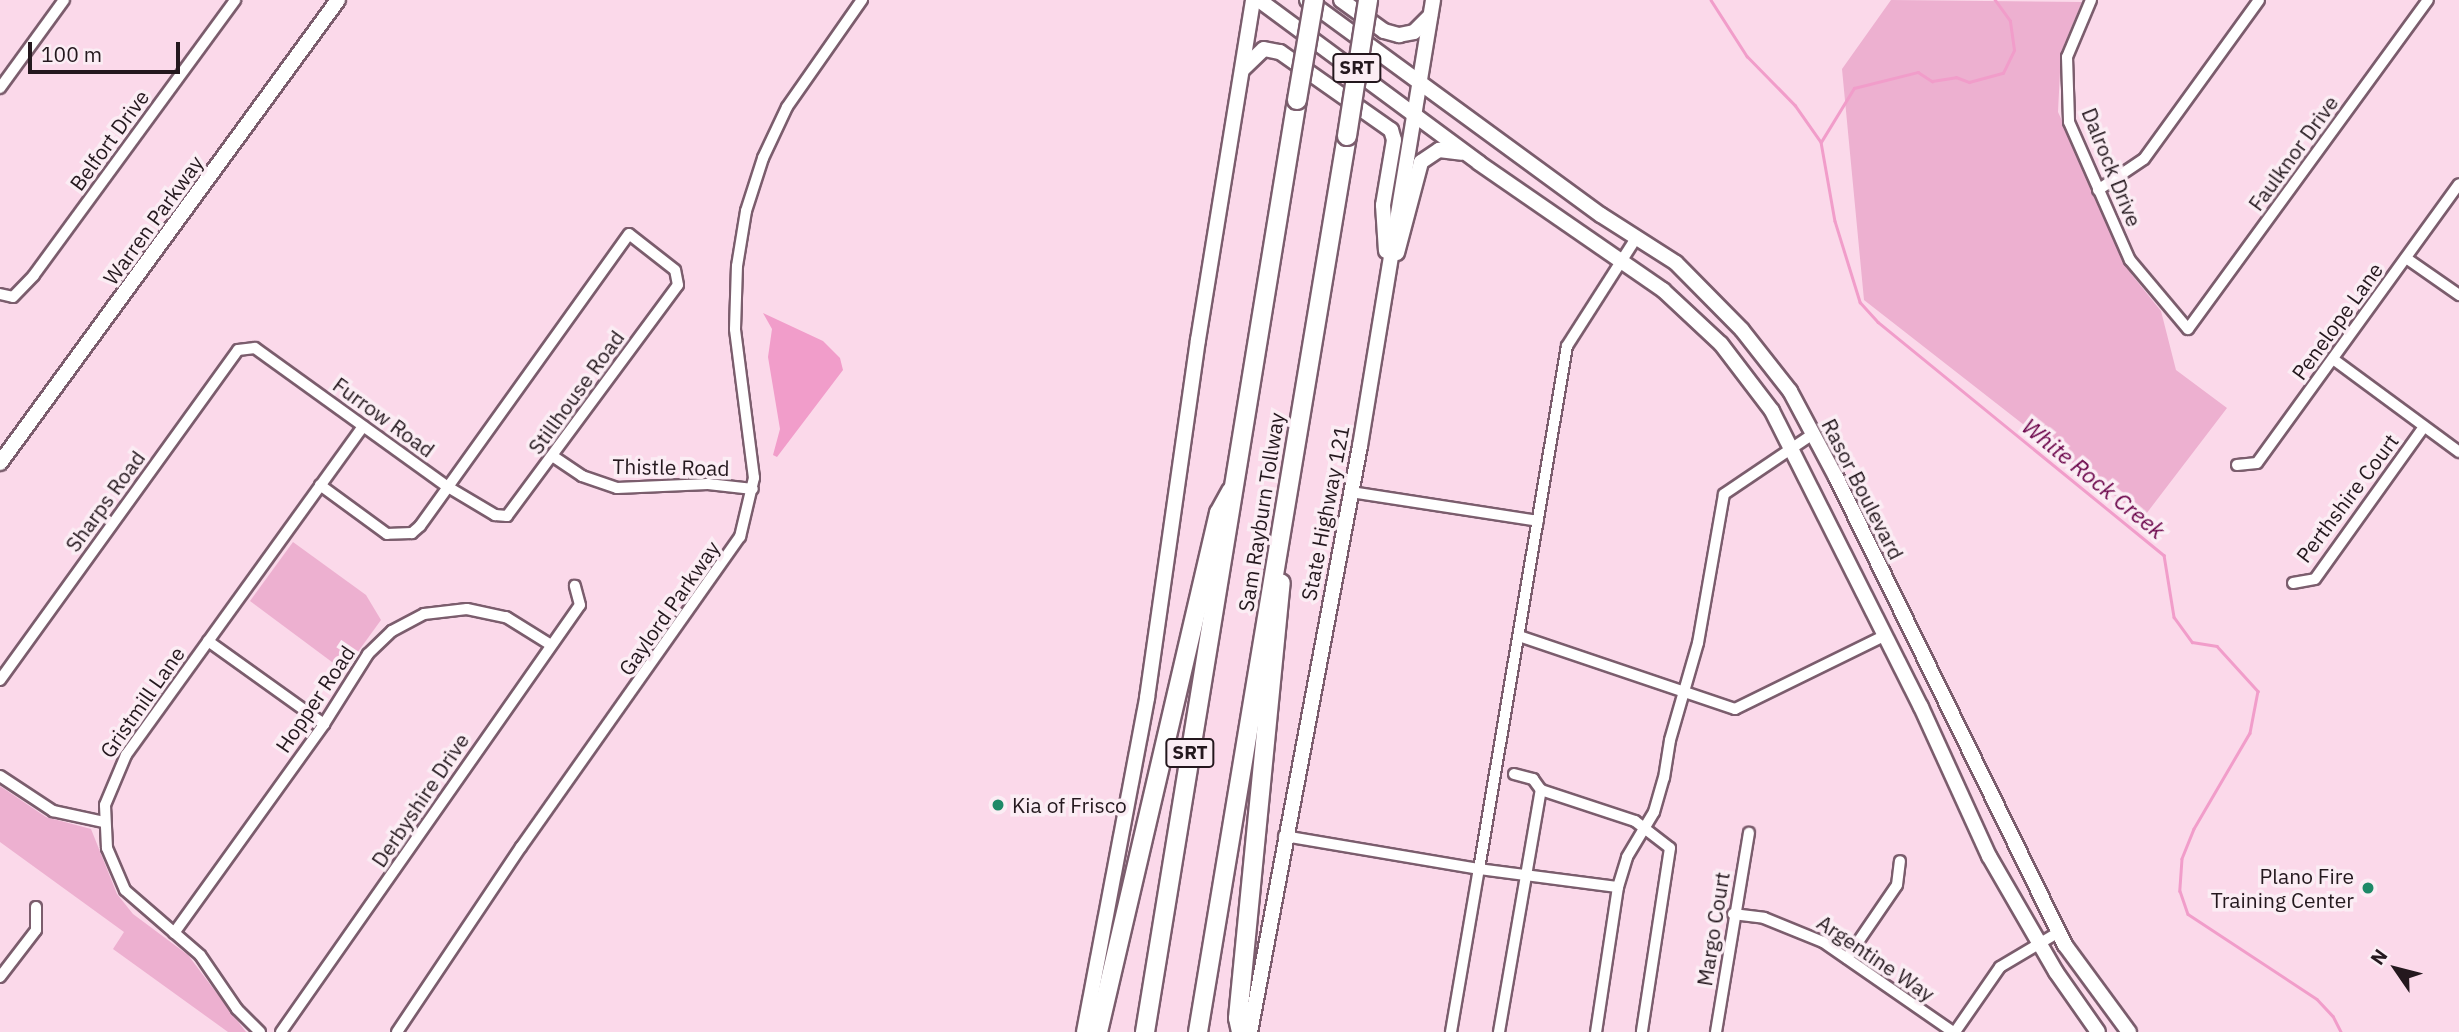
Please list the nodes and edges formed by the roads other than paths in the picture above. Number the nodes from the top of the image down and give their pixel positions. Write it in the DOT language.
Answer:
graph roads {
  1 [pos="64,0"];
  2 [pos="235,0"];
  3 [pos="338,0"];
  4 [pos="862,0"];
  5 [pos="1253,0"];
  6 [pos="1259,0"];
  7 [pos="1307,0"];
  8 [pos="1314,0"];
  9 [pos="1341,0"];
  10 [pos="1368,0"];
  11 [pos="1433,0"];
  12 [pos="2091,0"];
  13 [pos="2259,0"];
  14 [pos="2428,0"];
  15 [pos="1431,16"];
  16 [pos="1241,72"];
  17 [pos="1419,84"];
  18 [pos="0,88"];
  19 [pos="1413,113"];
  20 [pos="1475,160"];
  21 [pos="2459,184"];
  22 [pos="2098,190"];
  23 [pos="1636,238"];
  24 [pos="2406,258"];
  25 [pos="1621,261"];
  26 [pos="1388,277"];
  27 [pos="2459,295"];
  28 [pos="5,296"];
  29 [pos="2188,329"];
  30 [pos="245,346"];
  31 [pos="2333,359"];
  32 [pos="363,426"];
  33 [pos="2424,426"];
  34 [pos="1813,434"];
  35 [pos="1791,447"];
  36 [pos="2459,452"];
  37 [pos="554,457"];
  38 [pos="0,463"];
  39 [pos="2237,465"];
  40 [pos="1239,475"];
  41 [pos="320,485"];
  42 [pos="448,487"];
  43 [pos="753,489"];
  44 [pos="1351,492"];
  45 [pos="502,517"];
  46 [pos="1538,521"];
  47 [pos="1281,525"];
  48 [pos="2293,583"];
  49 [pos="575,586"];
  50 [pos="1886,635"];
  51 [pos="1518,636"];
  52 [pos="208,641"];
  53 [pos="551,645"];
  54 [pos="0,680"];
  55 [pos="1683,693"];
  56 [pos="324,724"];
  57 [pos="1514,774"];
  58 [pos="0,776"];
  59 [pos="1541,790"];
  60 [pos="104,822"];
  61 [pos="1645,830"];
  62 [pos="1749,833"];
  63 [pos="1284,836"];
  64 [pos="1900,861"];
  65 [pos="1479,869"];
  66 [pos="1524,876"];
  67 [pos="1618,887"];
  68 [pos="36,907"];
  69 [pos="1734,914"];
  70 [pos="2059,932"];
  71 [pos="174,933"];
  72 [pos="2040,944"];
  73 [pos="1847,958"];
  74 [pos="1,975"];
  75 [pos="260,1032"];
  76 [pos="281,1032"];
  77 [pos="397,1032"];
  78 [pos="1084,1032"];
  79 [pos="1098,1032"];
  80 [pos="1145,1032"];
  81 [pos="1198,1032"];
  82 [pos="1241,1032"];
  83 [pos="1250,1032"];
  84 [pos="1451,1032"];
  85 [pos="1499,1032"];
  86 [pos="1596,1032"];
  87 [pos="1642,1032"];
  88 [pos="1716,1032"];
  89 [pos="1954,1032"];
  90 [pos="2098,1032"];
  91 [pos="2129,1032"];
  1 -- 18 [label="street"];
  2 -- 28 [label="street, Belfort Drive"];
  3 -- 38 [label="main road, Warren Parkway"];
  4 -- 43 [label="street, Gaylord Parkway"];
  5 -- 16 [label="main road"];
  6 -- 19 [label="main road, Rasor Boulevard"];
  7 -- 17 [label="main road, Rasor Boulevard"];
  8 -- 40 [label="highway, Sam Rayburn Tollway / SRT, bridge"];
  9 -- 15 [label="main road"];
  10 -- 47 [label="highway, Sam Rayburn Tollway / SRT, bridge"];
  11 -- 15 [label="main road, State Highway 121"];
  12 -- 22 [label="street, Dalrock Drive"];
  13 -- 22 [label="street"];
  14 -- 29 [label="street, Faulknor Drive"];
  15 -- 17 [label="main road, State Highway 121"];
  16 -- 26 [label="main road"];
  16 -- 78 [label="main road"];
  17 -- 19 [label="main road, State Highway 121"];
  17 -- 23 [label="main road, Rasor Boulevard"];
  19 -- 20 [label="main road, Rasor Boulevard"];
  19 -- 26 [label="main road, State Highway 121"];
  20 -- 25 [label="main road, Rasor Boulevard"];
  20 -- 26 [label="main road"];
  21 -- 24 [label="street, Penelope Lane"];
  22 -- 29 [label="street, Dalrock Drive"];
  23 -- 25 [label="street"];
  23 -- 34 [label="main road, Rasor Boulevard"];
  24 -- 27 [label="street"];
  24 -- 31 [label="street, Penelope Lane"];
  25 -- 35 [label="main road, Rasor Boulevard"];
  25 -- 46 [label="street"];
  26 -- 44 [label="main road, State Highway 121"];
  30 -- 32 [label="street, Furrow Road"];
  30 -- 54 [label="street, Sharps Road"];
  31 -- 33 [label="street"];
  31 -- 39 [label="street, Penelope Lane"];
  32 -- 41 [label="street, Gristmill Lane"];
  32 -- 42 [label="street, Furrow Road"];
  33 -- 36 [label="street"];
  33 -- 48 [label="street, Perthshire Court"];
  34 -- 35 [label="street"];
  34 -- 70 [label="main road, Rasor Boulevard"];
  35 -- 50 [label="main road, Rasor Boulevard"];
  35 -- 55 [label="street"];
  37 -- 42 [label="street, Stillhouse Road"];
  37 -- 43 [label="street, Thistle Road"];
  37 -- 45 [label="street, Stillhouse Road"];
  40 -- 79 [label="highway"];
  40 -- 80 [label="highway, Sam Rayburn Tollway / SRT"];
  41 -- 42 [label="street"];
  41 -- 52 [label="street, Gristmill Lane"];
  42 -- 45 [label="street, Furrow Road"];
  43 -- 77 [label="street, Gaylord Parkway"];
  44 -- 46 [label="street"];
  44 -- 63 [label="main road, State Highway 121"];
  46 -- 51 [label="street"];
  47 -- 81 [label="highway, Sam Rayburn Tollway / SRT"];
  47 -- 82 [label="highway"];
  49 -- 53 [label="street, Derbyshire Drive"];
  50 -- 55 [label="street"];
  50 -- 72 [label="main road, Rasor Boulevard"];
  51 -- 55 [label="street"];
  51 -- 65 [label="street"];
  52 -- 56 [label="street"];
  52 -- 60 [label="street, Gristmill Lane"];
  53 -- 56 [label="street, Hopper Road"];
  53 -- 76 [label="street, Derbyshire Drive"];
  55 -- 61 [label="street"];
  56 -- 71 [label="street, Hopper Road"];
  57 -- 59 [label="street"];
  58 -- 60 [label="street"];
  59 -- 61 [label="street"];
  59 -- 66 [label="street"];
  60 -- 71 [label="street, Gristmill Lane"];
  61 -- 67 [label="street"];
  61 -- 87 [label="street"];
  62 -- 69 [label="street, Margo Court"];
  63 -- 65 [label="street"];
  63 -- 83 [label="main road, State Highway 121"];
  64 -- 73 [label="street"];
  65 -- 66 [label="street"];
  65 -- 84 [label="street"];
  66 -- 67 [label="street"];
  66 -- 85 [label="street"];
  67 -- 86 [label="street"];
  68 -- 74 [label="street"];
  69 -- 73 [label="street, Argentine Way"];
  69 -- 88 [label="street, Margo Court"];
  70 -- 72 [label="street"];
  70 -- 91 [label="main road, Rasor Boulevard"];
  71 -- 75 [label="street, Gristmill Lane"];
  72 -- 89 [label="street"];
  72 -- 90 [label="main road, Rasor Boulevard"];
  73 -- 89 [label="street, Argentine Way"];
}
